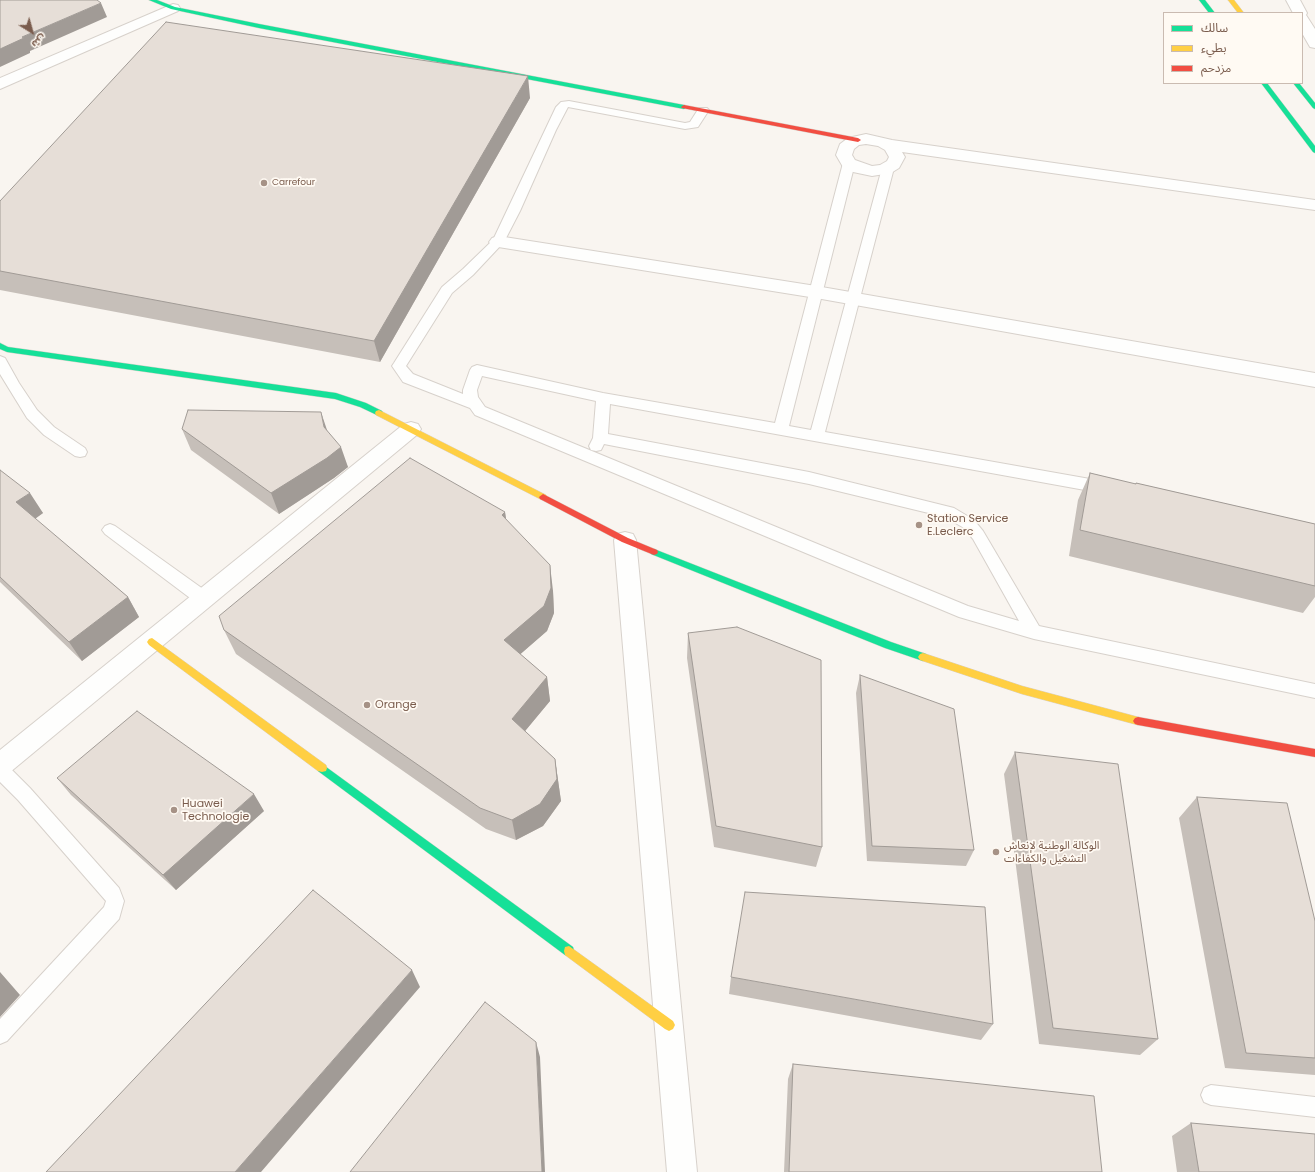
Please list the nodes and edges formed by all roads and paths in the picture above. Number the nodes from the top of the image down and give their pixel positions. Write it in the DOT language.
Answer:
graph roads {
  1 [pos="152,0"];
  2 [pos="1202,0"];
  3 [pos="1231,0"];
  4 [pos="1293,0"];
  5 [pos="173,8"];
  6 [pos="1211,12"];
  7 [pos="1240,12"];
  8 [pos="1299,12"];
  9 [pos="1303,20"];
  10 [pos="1315,44"];
  11 [pos="0,84"];
  12 [pos="1265,84"];
  13 [pos="1297,84"];
  14 [pos="1315,107"];
  15 [pos="703,110"];
  16 [pos="858,140"];
  17 [pos="890,145"];
  18 [pos="1315,150"];
  19 [pos="849,163"];
  20 [pos="888,168"];
  21 [pos="1315,205"];
  22 [pos="498,242"];
  23 [pos="816,292"];
  24 [pos="853,299"];
  25 [pos="2,353"];
  26 [pos="1315,380"];
  27 [pos="603,398"];
  28 [pos="474,404"];
  29 [pos="411,429"];
  30 [pos="781,430"];
  31 [pos="817,436"];
  32 [pos="600,438"];
  33 [pos="80,452"];
  34 [pos="590,457"];
  35 [pos="1120,490"];
  36 [pos="110,530"];
  37 [pos="625,540"];
  38 [pos="204,599"];
  39 [pos="1034,632"];
  40 [pos="152,642"];
  41 [pos="1315,691"];
  42 [pos="1315,752"];
  43 [pos="0,765"];
  44 [pos="0,770"];
  45 [pos="669,1025"];
  46 [pos="0,1034"];
  47 [pos="1211,1095"];
  48 [pos="1315,1106"];
  49 [pos="682,1172"];
  1 -- 5 [label="street"];
  2 -- 6 [label="street"];
  3 -- 7 [label="street"];
  4 -- 8 [label="street"];
  5 -- 11 [label="street"];
  5 -- 15 [label="street"];
  9 -- 10 [label="street"];
  12 -- 18 [label="street"];
  13 -- 14 [label="street"];
  15 -- 16 [label="street"];
  15 -- 22 [label="lane"];
  16 -- 17 [label="street"];
  16 -- 19 [label="street"];
  17 -- 20 [label="street"];
  17 -- 21 [label="street"];
  19 -- 20 [label="street"];
  19 -- 23 [label="lane"];
  20 -- 24 [label="lane"];
  22 -- 23 [label="street"];
  22 -- 28 [label="lane"];
  23 -- 24 [label="street"];
  23 -- 30 [label="lane"];
  24 -- 26 [label="street"];
  24 -- 31 [label="lane"];
  25 -- 29 [label="street"];
  25 -- 33 [label="lane"];
  27 -- 28 [label="lane"];
  27 -- 30 [label="lane"];
  27 -- 32 [label="lane"];
  28 -- 34 [label="lane"];
  29 -- 37 [label="street"];
  29 -- 38 [label="street"];
  30 -- 31 [label="lane"];
  31 -- 35 [label="lane"];
  32 -- 34 [label="lane"];
  32 -- 39 [label="lane"];
  34 -- 39 [label="lane"];
  36 -- 38 [label="lane"];
  37 -- 42 [label="street"];
  37 -- 45 [label="street"];
  38 -- 40 [label="street"];
  39 -- 41 [label="lane"];
  40 -- 43 [label="street"];
  40 -- 45 [label="street"];
  44 -- 46 [label="lane"];
  45 -- 49 [label="street"];
  47 -- 48 [label="lane"];
}
